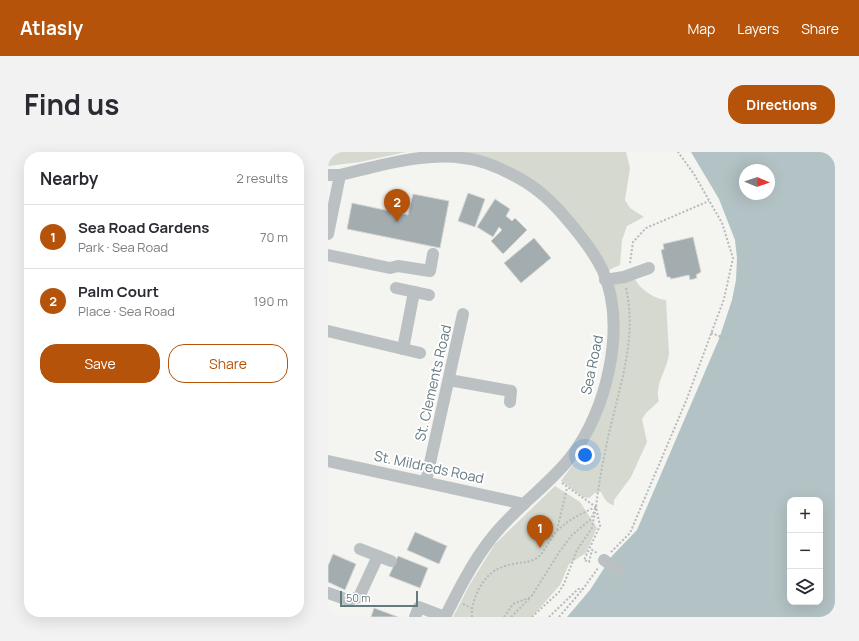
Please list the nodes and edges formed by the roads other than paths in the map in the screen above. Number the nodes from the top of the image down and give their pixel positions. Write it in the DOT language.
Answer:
graph roads {
  1 [pos="334,175"];
  2 [pos="328,234"];
  3 [pos="433,254"];
  4 [pos="328,255"];
  5 [pos="649,268"];
  6 [pos="606,280"];
  7 [pos="396,288"];
  8 [pos="414,292"];
  9 [pos="429,295"];
  10 [pos="464,314"];
  11 [pos="328,331"];
  12 [pos="403,348"];
  13 [pos="420,353"];
  14 [pos="448,380"];
  15 [pos="510,402"];
  16 [pos="328,461"];
  17 [pos="426,481"];
  18 [pos="524,504"];
  19 [pos="360,549"];
  20 [pos="378,556"];
  21 [pos="604,560"];
  22 [pos="390,561"];
  23 [pos="619,571"];
  24 [pos="328,593"];
  25 [pos="415,617"];
  26 [pos="445,617"];
  1 -- 2 [label="street"];
  1 -- 6 [label="street, Sea Road"];
  3 -- 4 [label="street"];
  5 -- 6 [label="street"];
  6 -- 18 [label="street, Sea Road"];
  7 -- 8 [label="street"];
  8 -- 9 [label="street"];
  8 -- 12 [label="street"];
  10 -- 14 [label="street, St. Clements Road"];
  11 -- 12 [label="street"];
  12 -- 13 [label="street"];
  14 -- 15 [label="street"];
  14 -- 17 [label="street, St. Clements Road"];
  16 -- 17 [label="street, St. Mildreds Road"];
  17 -- 18 [label="street, St. Mildreds Road"];
  18 -- 26 [label="street, Sea Road"];
  19 -- 20 [label="street"];
  20 -- 22 [label="street"];
  20 -- 24 [label="street"];
  21 -- 23 [label="street"];
  25 -- 26 [label="street"];
}
